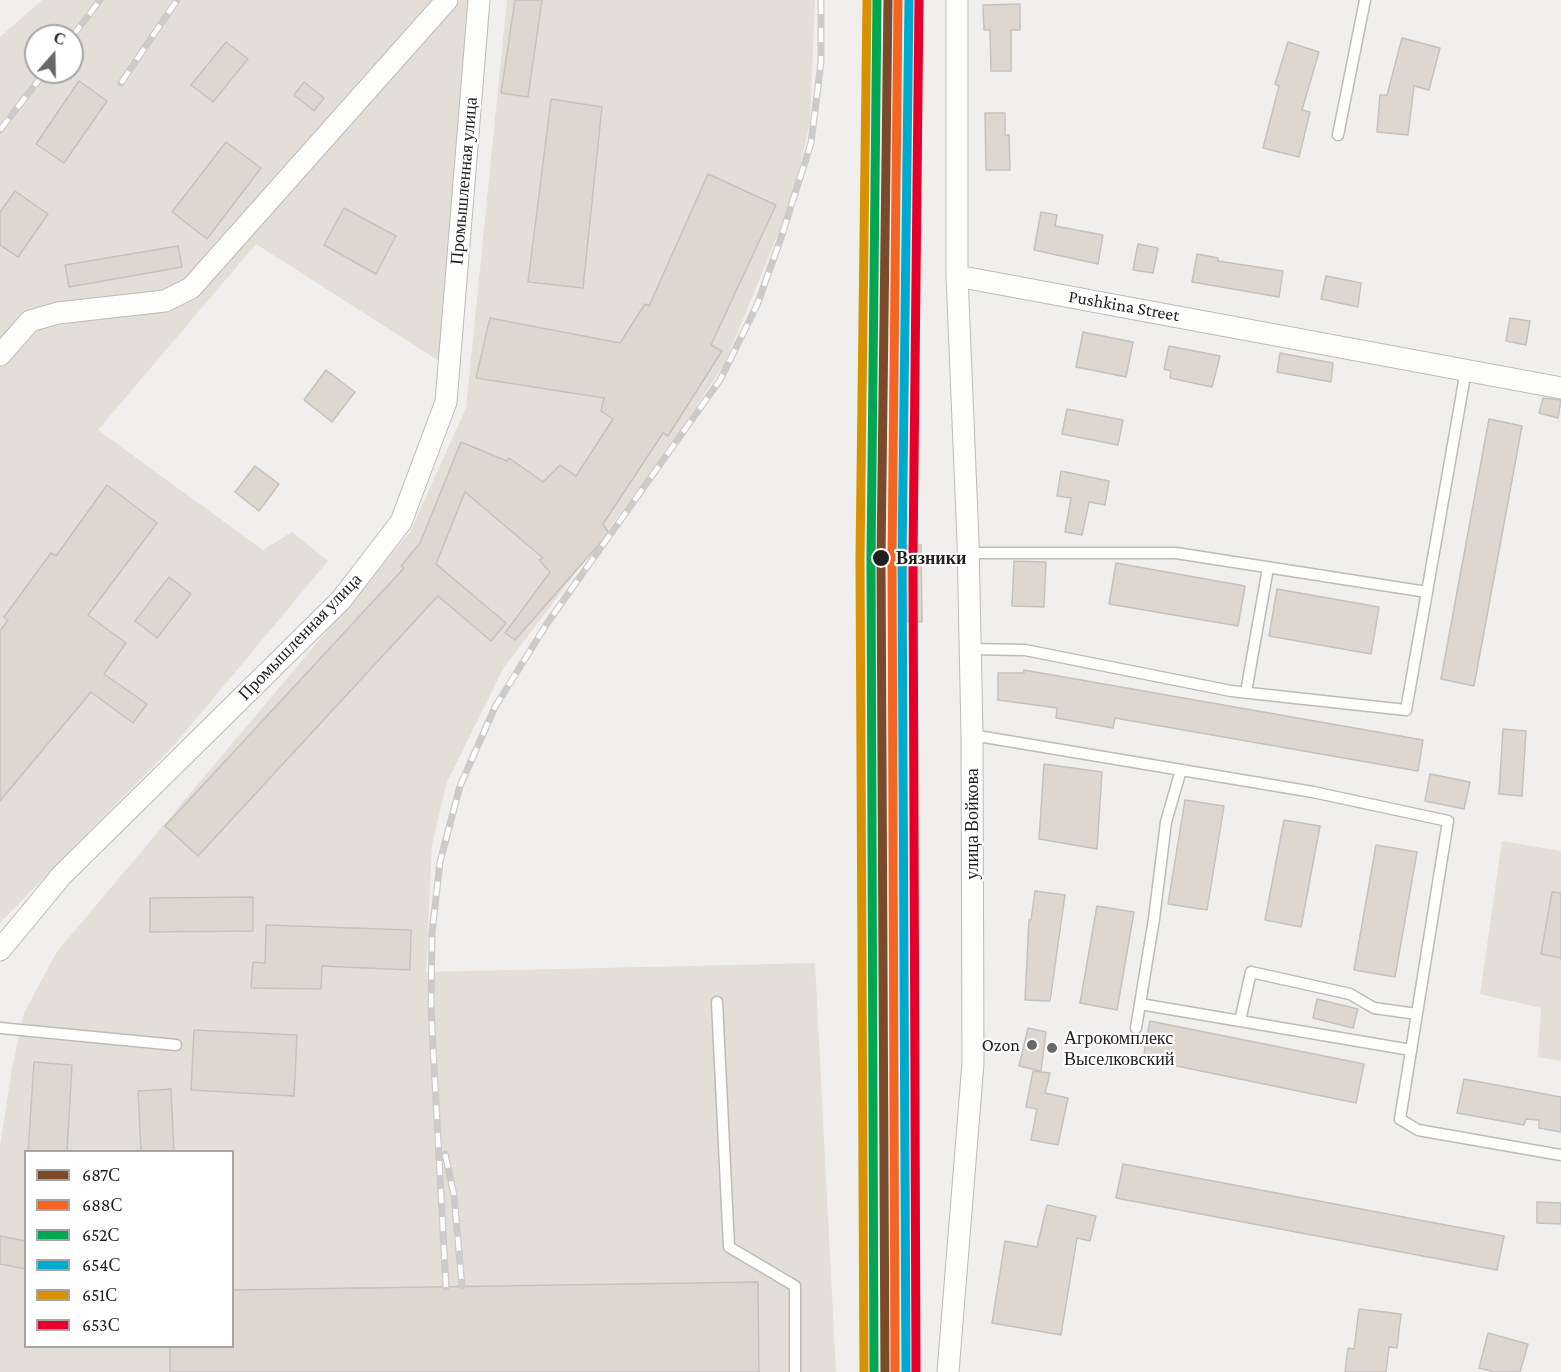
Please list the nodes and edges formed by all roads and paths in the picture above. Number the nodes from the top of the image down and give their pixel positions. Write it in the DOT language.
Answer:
graph roads {
  1 [pos="447,0"];
  2 [pos="479,0"];
  3 [pos="957,0"];
  4 [pos="1365,0"];
  5 [pos="1338,135"];
  6 [pos="957,276"];
  7 [pos="0,355"];
  8 [pos="1466,370"];
  9 [pos="1561,388"];
  10 [pos="968,553"];
  11 [pos="1268,567"];
  12 [pos="1426,592"];
  13 [pos="970,650"];
  14 [pos="1246,693"];
  15 [pos="972,735"];
  16 [pos="1181,770"];
  17 [pos="0,950"];
  18 [pos="717,1002"];
  19 [pos="1140,1004"];
  20 [pos="1417,1014"];
  21 [pos="1240,1021"];
  22 [pos="0,1028"];
  23 [pos="1136,1028"];
  24 [pos="176,1045"];
  25 [pos="1411,1050"];
  26 [pos="1561,1155"];
  27 [pos="795,1372"];
  28 [pos="948,1372"];
  1 -- 7 [label="street"];
  2 -- 17 [label="street, Промышленная улица"];
  3 -- 6 [label="street"];
  4 -- 5 [label="lane"];
  6 -- 8 [label="street, Pushkina Street"];
  6 -- 10 [label="street, улица Войкова"];
  8 -- 9 [label="street, Pushkina Street"];
  8 -- 12 [label="lane"];
  10 -- 11 [label="lane"];
  10 -- 13 [label="street, улица Войкова"];
  11 -- 12 [label="lane"];
  11 -- 14 [label="lane"];
  12 -- 14 [label="lane"];
  13 -- 14 [label="lane"];
  13 -- 15 [label="street, улица Войкова"];
  15 -- 16 [label="lane"];
  15 -- 28 [label="street, улица Войкова"];
  16 -- 19 [label="lane"];
  16 -- 20 [label="lane"];
  18 -- 27 [label="lane"];
  19 -- 21 [label="lane"];
  19 -- 23 [label="lane"];
  20 -- 21 [label="lane"];
  20 -- 25 [label="lane"];
  21 -- 25 [label="lane"];
  22 -- 24 [label="lane"];
  25 -- 26 [label="lane"];
}
